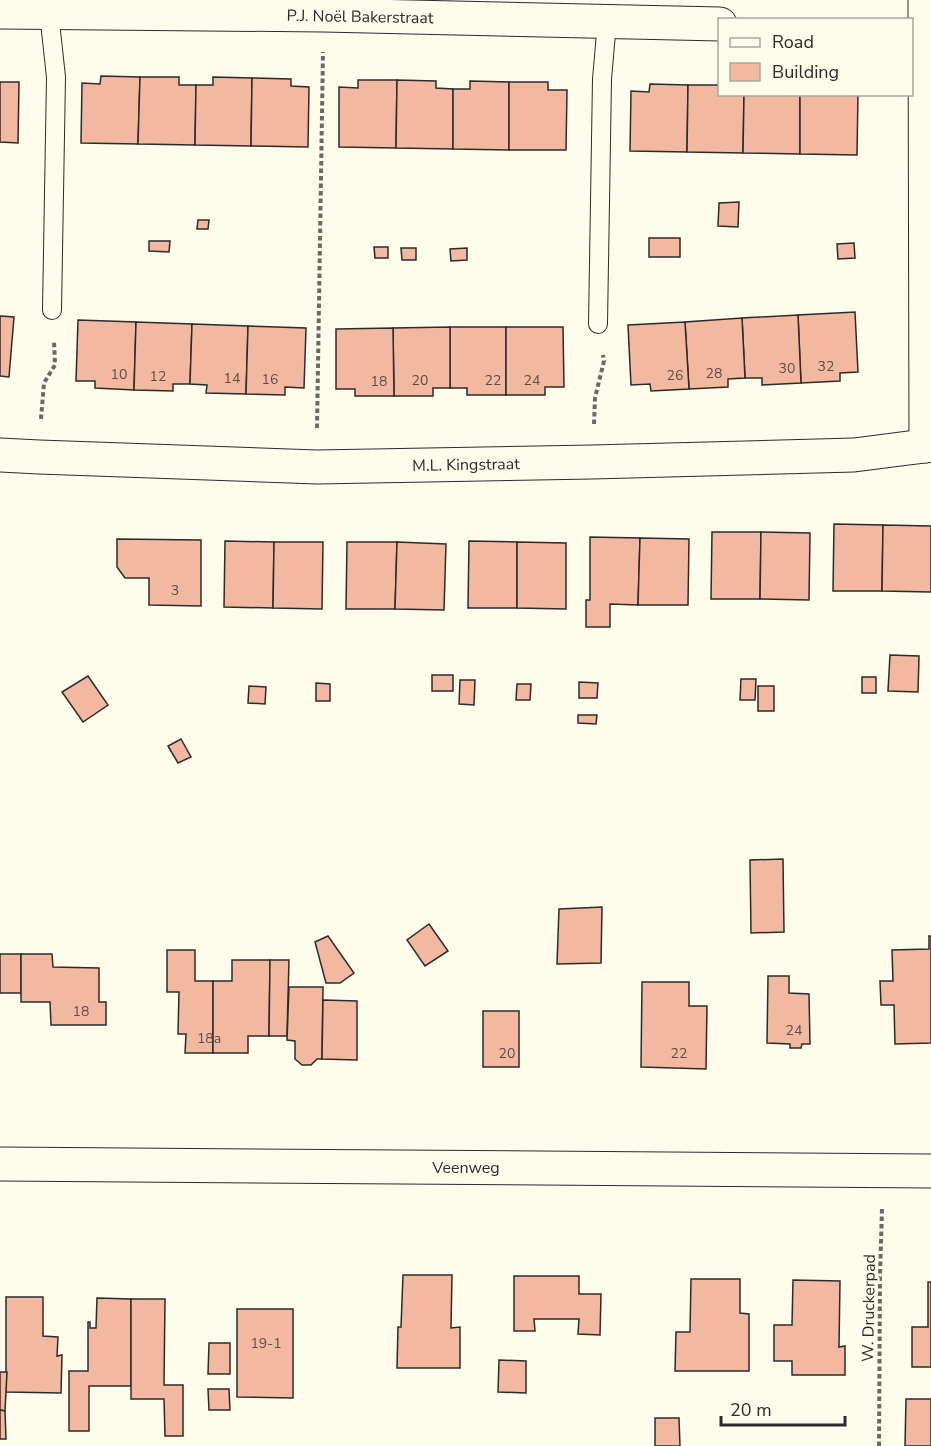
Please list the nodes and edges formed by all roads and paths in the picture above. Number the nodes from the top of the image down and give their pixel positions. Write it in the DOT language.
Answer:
graph roads {
  1 [pos="0,12"];
  2 [pos="49,12"];
  3 [pos="323,15"];
  4 [pos="921,18"];
  5 [pos="607,22"];
  6 [pos="718,24"];
  7 [pos="52,310"];
  8 [pos="598,324"];
  9 [pos="928,446"];
  10 [pos="0,455"];
  11 [pos="39,457"];
  12 [pos="592,462"];
  13 [pos="317,466"];
  14 [pos="0,1164"];
  15 [pos="884,1170"];
  16 [pos="931,1171"];
  17 [pos="879,1446"];
  1 -- 2 [label="street, P.J. Noël Bakerstraat"];
  2 -- 3 [label="street, P.J. Noël Bakerstraat"];
  2 -- 7 [label="lane"];
  3 -- 5 [label="street, P.J. Noël Bakerstraat"];
  3 -- 13 [label="path"];
  4 -- 9 [label="street"];
  5 -- 6 [label="street, P.J. Noël Bakerstraat"];
  5 -- 8 [label="lane"];
  7 -- 11 [label="path"];
  8 -- 12 [label="path"];
  9 -- 12 [label="street, M.L. Kingstraat"];
  10 -- 11 [label="street, M.L. Kingstraat"];
  11 -- 13 [label="street, M.L. Kingstraat"];
  12 -- 13 [label="street, M.L. Kingstraat"];
  14 -- 15 [label="street, Veenweg"];
  15 -- 16 [label="street, Veenweg"];
  15 -- 17 [label="path, W. Druckerpad"];
}
